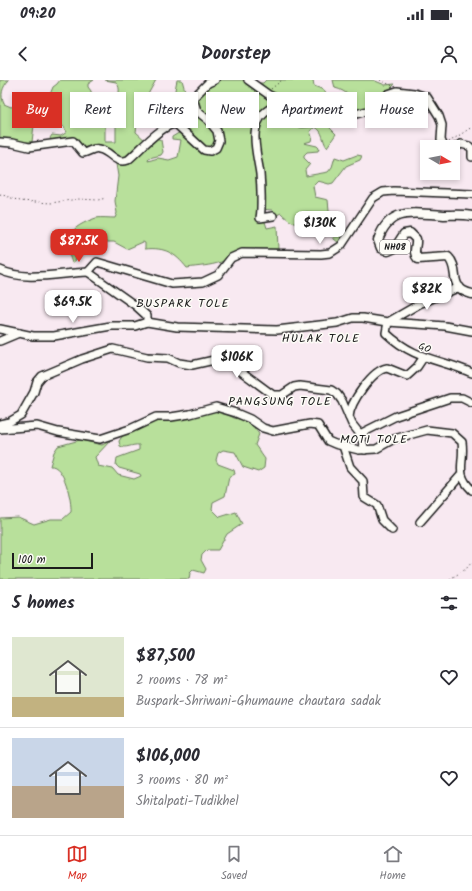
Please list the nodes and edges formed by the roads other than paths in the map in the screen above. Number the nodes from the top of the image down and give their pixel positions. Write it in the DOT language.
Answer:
graph roads {
  1 [pos="215,80"];
  2 [pos="248,80"];
  3 [pos="267,93"];
  4 [pos="267,111"];
  5 [pos="357,114"];
  6 [pos="443,140"];
  7 [pos="0,142"];
  8 [pos="460,145"];
  9 [pos="472,157"];
  10 [pos="472,194"];
  11 [pos="273,216"];
  12 [pos="472,216"];
  13 [pos="0,270"];
  14 [pos="88,272"];
  15 [pos="460,288"];
  16 [pos="472,294"];
  17 [pos="147,322"];
  18 [pos="388,322"];
  19 [pos="0,329"];
  20 [pos="472,331"];
  21 [pos="19,333"];
  22 [pos="0,341"];
  23 [pos="423,358"];
  24 [pos="472,373"];
  25 [pos="472,403"];
  26 [pos="349,417"];
  27 [pos="0,424"];
  28 [pos="0,429"];
  29 [pos="360,434"];
  30 [pos="342,446"];
  31 [pos="365,450"];
  32 [pos="461,475"];
  33 [pos="472,490"];
  34 [pos="420,522"];
  35 [pos="392,530"];
  1 -- 7 [label="street"];
  2 -- 3 [label="street"];
  4 -- 11 [label="street"];
  5 -- 6 [label="street"];
  8 -- 9 [label="street"];
  10 -- 14 [label="street"];
  12 -- 15 [label="main road, NH08"];
  13 -- 14 [label="street"];
  14 -- 17 [label="street"];
  15 -- 16 [label="main road"];
  15 -- 18 [label="street"];
  17 -- 18 [label="street"];
  17 -- 21 [label="street"];
  18 -- 20 [label="street"];
  18 -- 23 [label="street, GO"];
  19 -- 21 [label="street"];
  21 -- 22 [label="street"];
  23 -- 24 [label="street, GO"];
  23 -- 26 [label="street"];
  25 -- 29 [label="street"];
  26 -- 27 [label="street"];
  26 -- 29 [label="street"];
  28 -- 30 [label="street"];
  29 -- 31 [label="street"];
  30 -- 31 [label="street"];
  30 -- 35 [label="street"];
  31 -- 32 [label="street"];
  32 -- 33 [label="street"];
  32 -- 34 [label="street"];
}
